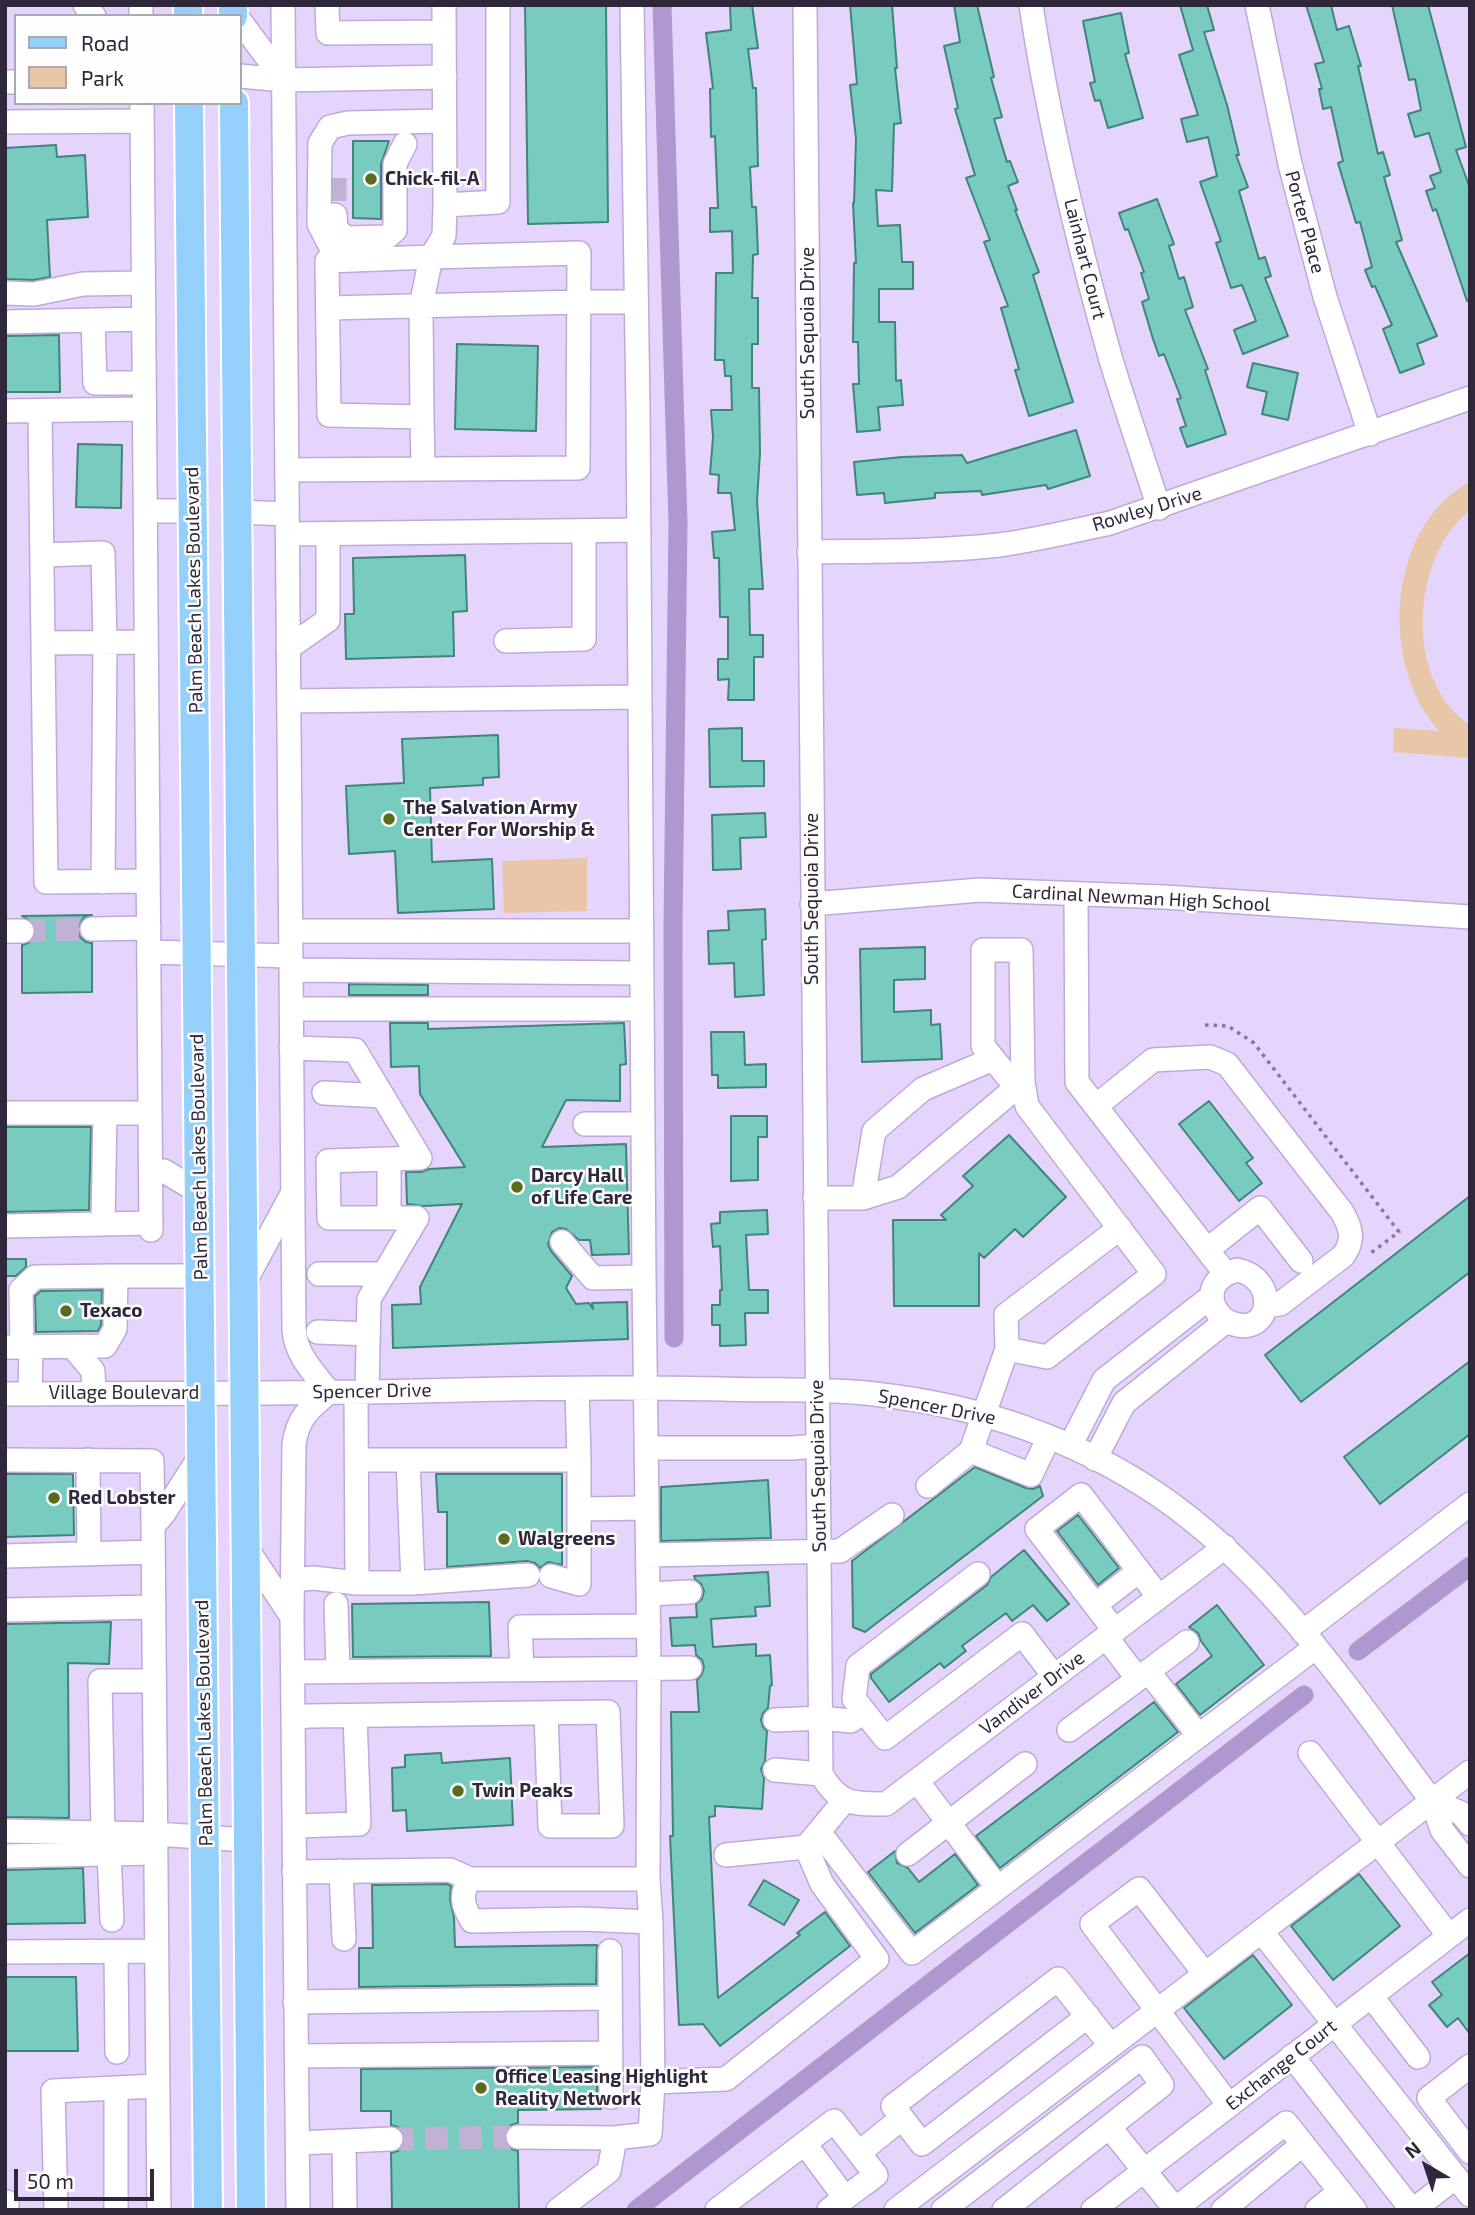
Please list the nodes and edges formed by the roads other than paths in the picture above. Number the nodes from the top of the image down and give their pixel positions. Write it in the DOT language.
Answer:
graph roads {
  1 [pos="283,5"];
  2 [pos="327,5"];
  3 [pos="444,5"];
  4 [pos="498,5"];
  5 [pos="632,5"];
  6 [pos="805,5"];
  7 [pos="1031,5"];
  8 [pos="1257,5"];
  9 [pos="242,23"];
  10 [pos="444,32"];
  11 [pos="242,76"];
  12 [pos="445,77"];
  13 [pos="284,80"];
  14 [pos="189,105"];
  15 [pos="234,105"];
  16 [pos="142,112"];
  17 [pos="443,121"];
  18 [pos="5,122"];
  19 [pos="348,123"];
  20 [pos="405,133"];
  21 [pos="335,178"];
  22 [pos="445,205"];
  23 [pos="335,215"];
  24 [pos="405,257"];
  25 [pos="431,257"];
  26 [pos="337,259"];
  27 [pos="143,283"];
  28 [pos="5,293"];
  29 [pos="579,302"];
  30 [pos="636,302"];
  31 [pos="421,306"];
  32 [pos="328,308"];
  33 [pos="144,319"];
  34 [pos="93,320"];
  35 [pos="5,322"];
  36 [pos="144,383"];
  37 [pos="1470,398"];
  38 [pos="144,410"];
  39 [pos="5,411"];
  40 [pos="40,411"];
  41 [pos="422,417"];
  42 [pos="1370,434"];
  43 [pos="423,469"];
  44 [pos="287,470"];
  45 [pos="1159,508"];
  46 [pos="145,511"];
  47 [pos="193,511"];
  48 [pos="237,512"];
  49 [pos="288,524"];
  50 [pos="639,530"];
  51 [pos="584,531"];
  52 [pos="328,534"];
  53 [pos="809,552"];
  54 [pos="42,555"];
  55 [pos="506,641"];
  56 [pos="105,642"];
  57 [pos="146,642"];
  58 [pos="43,643"];
  59 [pos="288,648"];
  60 [pos="640,697"];
  61 [pos="289,701"];
  62 [pos="148,881"];
  63 [pos="103,882"];
  64 [pos="1076,895"];
  65 [pos="812,904"];
  66 [pos="1470,917"];
  67 [pos="149,928"];
  68 [pos="92,929"];
  69 [pos="641,931"];
  70 [pos="290,932"];
  71 [pos="149,952"];
  72 [pos="197,953"];
  73 [pos="240,955"];
  74 [pos="291,963"];
  75 [pos="321,970"];
  76 [pos="445,972"];
  77 [pos="614,973"];
  78 [pos="642,973"];
  79 [pos="291,1009"];
  80 [pos="321,1009"];
  81 [pos="443,1009"];
  82 [pos="613,1009"];
  83 [pos="642,1009"];
  84 [pos="291,1048"];
  85 [pos="993,1059"];
  86 [pos="1020,1084"];
  87 [pos="324,1093"];
  88 [pos="383,1096"];
  89 [pos="1096,1106"];
  90 [pos="5,1113"];
  91 [pos="105,1113"];
  92 [pos="150,1113"];
  93 [pos="585,1124"];
  94 [pos="643,1124"];
  95 [pos="389,1159"];
  96 [pos="150,1170"];
  97 [pos="199,1192"];
  98 [pos="293,1194"];
  99 [pos="815,1198"];
  100 [pos="863,1198"];
  101 [pos="389,1218"];
  102 [pos="103,1224"];
  103 [pos="5,1226"];
  104 [pos="1120,1228"];
  105 [pos="562,1242"];
  106 [pos="1207,1250"];
  107 [pos="1301,1261"];
  108 [pos="1225,1273"];
  109 [pos="319,1274"];
  110 [pos="384,1274"];
  111 [pos="116,1276"];
  112 [pos="200,1276"];
  113 [pos="644,1277"];
  114 [pos="243,1285"];
  115 [pos="1212,1296"];
  116 [pos="1266,1306"];
  117 [pos="1226,1321"];
  118 [pos="318,1332"];
  119 [pos="368,1334"];
  120 [pos="19,1347"];
  121 [pos="73,1347"];
  122 [pos="1006,1349"];
  123 [pos="646,1388"];
  124 [pos="577,1389"];
  125 [pos="817,1391"];
  126 [pos="201,1392"];
  127 [pos="244,1392"];
  128 [pos="328,1392"];
  129 [pos="362,1392"];
  130 [pos="94,1393"];
  131 [pos="5,1394"];
  132 [pos="30,1394"];
  133 [pos="984,1414"];
  134 [pos="1049,1437"];
  135 [pos="817,1446"];
  136 [pos="1070,1446"];
  137 [pos="647,1448"];
  138 [pos="971,1451"];
  139 [pos="201,1455"];
  140 [pos="1096,1459"];
  141 [pos="5,1460"];
  142 [pos="88,1460"];
  143 [pos="357,1460"];
  144 [pos="408,1460"];
  145 [pos="579,1460"];
  146 [pos="928,1486"];
  147 [pos="1470,1504"];
  148 [pos="648,1508"];
  149 [pos="580,1509"];
  150 [pos="892,1515"];
  151 [pos="153,1526"];
  152 [pos="245,1546"];
  153 [pos="1224,1547"];
  154 [pos="153,1552"];
  155 [pos="89,1553"];
  156 [pos="819,1553"];
  157 [pos="648,1555"];
  158 [pos="5,1556"];
  159 [pos="1139,1571"];
  160 [pos="978,1574"];
  161 [pos="527,1575"];
  162 [pos="551,1576"];
  163 [pos="293,1580"];
  164 [pos="357,1583"];
  165 [pos="413,1583"];
  166 [pos="690,1592"];
  167 [pos="648,1594"];
  168 [pos="1159,1597"];
  169 [pos="337,1604"];
  170 [pos="1095,1605"];
  171 [pos="154,1607"];
  172 [pos="5,1611"];
  173 [pos="292,1617"];
  174 [pos="649,1626"];
  175 [pos="1110,1634"];
  176 [pos="1310,1640"];
  177 [pos="1187,1642"];
  178 [pos="649,1667"];
  179 [pos="690,1668"];
  180 [pos="522,1669"];
  181 [pos="293,1672"];
  182 [pos="338,1672"];
  183 [pos="1143,1675"];
  184 [pos="1055,1676"];
  185 [pos="154,1681"];
  186 [pos="864,1711"];
  187 [pos="546,1713"];
  188 [pos="355,1716"];
  189 [pos="293,1718"];
  190 [pos="821,1718"];
  191 [pos="775,1720"];
  192 [pos="1069,1730"];
  193 [pos="1199,1736"];
  194 [pos="1310,1753"];
  195 [pos="1025,1764"];
  196 [pos="775,1770"];
  197 [pos="1470,1772"];
  198 [pos="917,1781"];
  199 [pos="832,1788"];
  200 [pos="1432,1801"];
  201 [pos="948,1822"];
  202 [pos="1470,1824"];
  203 [pos="294,1826"];
  204 [pos="5,1831"];
  205 [pos="205,1837"];
  206 [pos="247,1840"];
  207 [pos="813,1840"];
  208 [pos="1377,1842"];
  209 [pos="106,1843"];
  210 [pos="155,1843"];
  211 [pos="908,1854"];
  212 [pos="726,1855"];
  213 [pos="5,1856"];
  214 [pos="1470,1866"];
  215 [pos="341,1871"];
  216 [pos="294,1872"];
  217 [pos="470,1879"];
  218 [pos="648,1879"];
  219 [pos="998,1888"];
  220 [pos="112,1920"];
  221 [pos="1470,1920"];
  222 [pos="651,1922"];
  223 [pos="1261,1931"];
  224 [pos="1449,1936"];
  225 [pos="344,1939"];
  226 [pos="156,1951"];
  227 [pos="610,1951"];
  228 [pos="5,1952"];
  229 [pos="116,1952"];
  230 [pos="1205,1974"];
  231 [pos="1371,1996"];
  232 [pos="610,1998"];
  233 [pos="295,2002"];
  234 [pos="1157,2011"];
  235 [pos="1088,2016"];
  236 [pos="1336,2023"];
  237 [pos="1111,2046"];
  238 [pos="117,2052"];
  239 [pos="611,2053"];
  240 [pos="297,2056"];
  241 [pos="1292,2056"];
  242 [pos="1419,2057"];
  243 [pos="1470,2066"];
  244 [pos="653,2082"];
  245 [pos="157,2086"];
  246 [pos="116,2088"];
  247 [pos="611,2097"];
  248 [pos="1229,2105"];
  249 [pos="902,2118"];
  250 [pos="1110,2128"];
  251 [pos="518,2137"];
  252 [pos="615,2138"];
  253 [pos="391,2139"];
  254 [pos="344,2142"];
  255 [pos="298,2143"];
  256 [pos="805,2144"];
  257 [pos="1303,2144"];
  258 [pos="1468,2145"];
  259 [pos="860,2152"];
  260 [pos="1144,2170"];
  261 [pos="1463,2186"];
  262 [pos="1340,2191"];
  263 [pos="837,2204"];
  264 [pos="1176,2209"];
  265 [pos="56,2210"];
  266 [pos="116,2210"];
  267 [pos="159,2210"];
  268 [pos="208,2210"];
  269 [pos="251,2210"];
  270 [pos="298,2210"];
  271 [pos="345,2210"];
  272 [pos="558,2210"];
  273 [pos="717,2210"];
  274 [pos="896,2210"];
  275 [pos="943,2210"];
  276 [pos="1004,2210"];
  277 [pos="1093,2210"];
  278 [pos="1223,2210"];
  279 [pos="1317,2210"];
  280 [pos="1354,2210"];
  281 [pos="1412,2210"];
  1 -- 13 [label="street"];
  2 -- 10 [label="street"];
  3 -- 10 [label="street"];
  4 -- 22 [label="street"];
  5 -- 30 [label="street"];
  6 -- 53 [label="street, South Sequoia Drive"];
  7 -- 45 [label="street, Lainhart Court"];
  8 -- 42 [label="street, Porter Place"];
  9 -- 13 [label="street"];
  10 -- 12 [label="street"];
  11 -- 13 [label="street"];
  12 -- 13 [label="street"];
  12 -- 17 [label="street"];
  13 -- 44 [label="street"];
  14 -- 47 [label="main road, Palm Beach Lakes Boulevard"];
  15 -- 48 [label="main road"];
  16 -- 18 [label="street"];
  16 -- 27 [label="street"];
  17 -- 20 [label="street"];
  17 -- 22 [label="street"];
  19 -- 20 [label="street"];
  19 -- 21 [label="street"];
  19 -- 26 [label="street"];
  20 -- 23 [label="street"];
  20 -- 24 [label="street"];
  22 -- 25 [label="street"];
  24 -- 25 [label="street"];
  24 -- 26 [label="street"];
  25 -- 29 [label="street"];
  25 -- 31 [label="street"];
  26 -- 32 [label="street"];
  27 -- 28 [label="street"];
  27 -- 33 [label="street"];
  29 -- 30 [label="street"];
  29 -- 31 [label="street"];
  29 -- 43 [label="street"];
  30 -- 50 [label="street"];
  31 -- 32 [label="street"];
  31 -- 41 [label="street"];
  32 -- 41 [label="street"];
  33 -- 34 [label="street"];
  33 -- 36 [label="street"];
  34 -- 35 [label="street"];
  34 -- 36 [label="street"];
  36 -- 38 [label="street"];
  37 -- 42 [label="street, Rowley Drive"];
  38 -- 40 [label="street"];
  38 -- 46 [label="street"];
  39 -- 40 [label="street"];
  40 -- 54 [label="street"];
  41 -- 43 [label="street"];
  42 -- 45 [label="street, Rowley Drive"];
  43 -- 44 [label="street"];
  44 -- 49 [label="street"];
  45 -- 53 [label="street, Rowley Drive"];
  46 -- 47 [label="street"];
  46 -- 57 [label="street"];
  47 -- 72 [label="main road, Palm Beach Lakes Boulevard"];
  48 -- 49 [label="street"];
  48 -- 73 [label="main road"];
  49 -- 52 [label="street"];
  49 -- 59 [label="street"];
  50 -- 51 [label="street"];
  50 -- 60 [label="street"];
  51 -- 52 [label="street"];
  51 -- 55 [label="street"];
  52 -- 59 [label="street"];
  53 -- 65 [label="street, South Sequoia Drive"];
  54 -- 56 [label="street"];
  54 -- 58 [label="street"];
  56 -- 57 [label="street"];
  56 -- 58 [label="street"];
  56 -- 63 [label="street"];
  57 -- 62 [label="street"];
  58 -- 63 [label="street"];
  59 -- 61 [label="street"];
  60 -- 61 [label="street"];
  60 -- 69 [label="street"];
  61 -- 70 [label="street"];
  62 -- 63 [label="street"];
  62 -- 67 [label="street"];
  64 -- 65 [label="street, Cardinal Newman High School"];
  64 -- 66 [label="street, Cardinal Newman High School"];
  64 -- 89 [label="street"];
  65 -- 99 [label="street, South Sequoia Drive"];
  67 -- 68 [label="street"];
  67 -- 71 [label="street"];
  69 -- 70 [label="street"];
  69 -- 78 [label="street"];
  70 -- 74 [label="street"];
  71 -- 72 [label="street"];
  71 -- 92 [label="street"];
  72 -- 73 [label="street"];
  72 -- 97 [label="main road, Palm Beach Lakes Boulevard"];
  73 -- 74 [label="street"];
  73 -- 114 [label="main road"];
  74 -- 75 [label="street"];
  74 -- 79 [label="street"];
  75 -- 76 [label="street"];
  75 -- 80 [label="street"];
  76 -- 77 [label="street"];
  76 -- 81 [label="street"];
  77 -- 78 [label="street"];
  77 -- 82 [label="street"];
  78 -- 83 [label="street"];
  79 -- 80 [label="street"];
  79 -- 84 [label="street"];
  80 -- 81 [label="street"];
  81 -- 82 [label="street"];
  82 -- 83 [label="street"];
  83 -- 94 [label="street"];
  84 -- 88 [label="street"];
  84 -- 98 [label="street"];
  85 -- 86 [label="street"];
  85 -- 86 [label="street"];
  85 -- 100 [label="street"];
  86 -- 100 [label="street"];
  86 -- 104 [label="street"];
  87 -- 88 [label="street"];
  88 -- 95 [label="street"];
  89 -- 106 [label="street"];
  89 -- 116 [label="street"];
  90 -- 91 [label="street"];
  91 -- 92 [label="street"];
  91 -- 102 [label="street"];
  92 -- 96 [label="street"];
  93 -- 94 [label="street"];
  94 -- 113 [label="street"];
  95 -- 101 [label="street"];
  95 -- 101 [label="street"];
  96 -- 97 [label="street"];
  96 -- 102 [label="street"];
  97 -- 112 [label="main road, Palm Beach Lakes Boulevard"];
  98 -- 114 [label="street"];
  98 -- 128 [label="street"];
  99 -- 100 [label="street"];
  99 -- 125 [label="street, South Sequoia Drive"];
  101 -- 110 [label="street"];
  102 -- 103 [label="street"];
  104 -- 122 [label="street"];
  104 -- 122 [label="street"];
  105 -- 113 [label="street"];
  106 -- 107 [label="street"];
  106 -- 108 [label="street"];
  108 -- 115 [label="street"];
  108 -- 116 [label="street"];
  109 -- 110 [label="street"];
  110 -- 119 [label="street"];
  111 -- 112 [label="street"];
  111 -- 120 [label="street"];
  111 -- 121 [label="street"];
  112 -- 126 [label="main road, Palm Beach Lakes Boulevard"];
  113 -- 123 [label="street"];
  114 -- 127 [label="main road"];
  115 -- 117 [label="street"];
  115 -- 136 [label="street"];
  116 -- 117 [label="street"];
  117 -- 140 [label="street"];
  118 -- 119 [label="street"];
  119 -- 129 [label="street"];
  120 -- 121 [label="street"];
  120 -- 132 [label="street"];
  121 -- 130 [label="street"];
  122 -- 133 [label="street"];
  123 -- 124 [label="street, Spencer Drive"];
  123 -- 125 [label="street, Spencer Drive"];
  123 -- 137 [label="street"];
  124 -- 129 [label="street, Spencer Drive"];
  124 -- 145 [label="street"];
  125 -- 133 [label="street, Spencer Drive"];
  125 -- 135 [label="street, South Sequoia Drive"];
  126 -- 127 [label="street, Village Boulevard"];
  126 -- 130 [label="street, Village Boulevard"];
  126 -- 139 [label="main road, Palm Beach Lakes Boulevard"];
  127 -- 128 [label="street, Spencer Drive"];
  127 -- 152 [label="main road"];
  128 -- 129 [label="street, Spencer Drive"];
  128 -- 163 [label="street"];
  129 -- 143 [label="street"];
  130 -- 132 [label="street, Village Boulevard"];
  131 -- 132 [label="street, Village Boulevard"];
  133 -- 134 [label="street, Spencer Drive"];
  133 -- 138 [label="street"];
  134 -- 136 [label="street, Spencer Drive"];
  134 -- 138 [label="street"];
  135 -- 137 [label="street"];
  135 -- 156 [label="street, South Sequoia Drive"];
  136 -- 140 [label="street, Spencer Drive"];
  137 -- 148 [label="street"];
  138 -- 146 [label="street"];
  139 -- 151 [label="street"];
  139 -- 205 [label="main road, Palm Beach Lakes Boulevard"];
  140 -- 153 [label="street, Spencer Drive"];
  141 -- 142 [label="street"];
  142 -- 151 [label="street"];
  142 -- 155 [label="street"];
  143 -- 144 [label="street"];
  143 -- 164 [label="street"];
  144 -- 145 [label="street"];
  144 -- 165 [label="street"];
  145 -- 149 [label="street"];
  147 -- 176 [label="street"];
  148 -- 149 [label="street"];
  148 -- 157 [label="street"];
  149 -- 162 [label="street"];
  150 -- 156 [label="street"];
  151 -- 154 [label="street"];
  152 -- 173 [label="street"];
  152 -- 206 [label="main road"];
  153 -- 168 [label="street, Vandiver Drive"];
  153 -- 176 [label="street, Spencer Drive"];
  154 -- 155 [label="street"];
  154 -- 171 [label="street"];
  155 -- 158 [label="street"];
  156 -- 157 [label="street"];
  156 -- 190 [label="street, South Sequoia Drive"];
  157 -- 167 [label="street"];
  159 -- 168 [label="street"];
  159 -- 170 [label="street"];
  159 -- 170 [label="street"];
  160 -- 186 [label="street"];
  161 -- 165 [label="street"];
  163 -- 164 [label="street"];
  163 -- 173 [label="street"];
  164 -- 165 [label="street"];
  166 -- 167 [label="street"];
  167 -- 174 [label="street"];
  168 -- 175 [label="street, Vandiver Drive"];
  169 -- 182 [label="street"];
  170 -- 175 [label="street"];
  171 -- 172 [label="street"];
  171 -- 185 [label="street"];
  173 -- 181 [label="street"];
  174 -- 178 [label="street"];
  174 -- 180 [label="street"];
  175 -- 183 [label="street"];
  175 -- 184 [label="street, Vandiver Drive"];
  176 -- 193 [label="street"];
  176 -- 200 [label="street, Spencer Drive"];
  177 -- 183 [label="street"];
  178 -- 179 [label="street"];
  178 -- 180 [label="street"];
  178 -- 218 [label="street"];
  180 -- 182 [label="street"];
  181 -- 182 [label="street"];
  181 -- 189 [label="street"];
  183 -- 192 [label="street"];
  183 -- 193 [label="street"];
  184 -- 186 [label="street"];
  184 -- 198 [label="street, Vandiver Drive"];
  185 -- 209 [label="street"];
  185 -- 210 [label="street"];
  186 -- 190 [label="street"];
  187 -- 187 [label="street"];
  187 -- 188 [label="street"];
  188 -- 189 [label="street"];
  188 -- 203 [label="street"];
  189 -- 203 [label="street"];
  190 -- 191 [label="street"];
  190 -- 199 [label="street, South Sequoia Drive"];
  193 -- 219 [label="street"];
  194 -- 208 [label="street"];
  195 -- 201 [label="street"];
  196 -- 199 [label="street, Vandiver Drive"];
  197 -- 200 [label="street"];
  198 -- 199 [label="street, Vandiver Drive"];
  198 -- 201 [label="street"];
  199 -- 207 [label="street"];
  200 -- 202 [label="street, Spencer Drive"];
  200 -- 208 [label="street"];
  200 -- 214 [label="street, Spencer Drive"];
  201 -- 211 [label="street"];
  201 -- 219 [label="street"];
  203 -- 216 [label="street"];
  204 -- 209 [label="street"];
  205 -- 206 [label="street"];
  205 -- 210 [label="street"];
  205 -- 268 [label="main road, Palm Beach Lakes Boulevard"];
  206 -- 269 [label="main road"];
  207 -- 212 [label="street"];
  207 -- 219 [label="street"];
  207 -- 244 [label="street"];
  208 -- 223 [label="street"];
  208 -- 224 [label="street"];
  209 -- 210 [label="street"];
  209 -- 213 [label="street"];
  209 -- 220 [label="street"];
  210 -- 226 [label="street"];
  215 -- 216 [label="street"];
  215 -- 217 [label="street"];
  215 -- 225 [label="street"];
  216 -- 233 [label="street"];
  217 -- 218 [label="street"];
  217 -- 222 [label="street"];
  218 -- 222 [label="street"];
  221 -- 224 [label="street, Exchange Court"];
  222 -- 244 [label="street"];
  223 -- 230 [label="street"];
  223 -- 236 [label="street"];
  224 -- 231 [label="street, Exchange Court"];
  226 -- 229 [label="street"];
  226 -- 245 [label="street"];
  227 -- 232 [label="street"];
  228 -- 229 [label="street"];
  229 -- 238 [label="street"];
  230 -- 234 [label="street"];
  230 -- 234 [label="street"];
  231 -- 236 [label="street, Exchange Court"];
  231 -- 242 [label="street"];
  232 -- 233 [label="street"];
  232 -- 239 [label="street"];
  233 -- 240 [label="street"];
  234 -- 237 [label="street"];
  234 -- 248 [label="street"];
  235 -- 237 [label="street"];
  235 -- 249 [label="street"];
  235 -- 249 [label="street"];
  236 -- 241 [label="street, Exchange Court"];
  236 -- 261 [label="street"];
  237 -- 274 [label="street"];
  239 -- 240 [label="street"];
  239 -- 247 [label="street"];
  240 -- 255 [label="street"];
  241 -- 248 [label="street, Exchange Court"];
  241 -- 281 [label="street"];
  243 -- 258 [label="street"];
  244 -- 252 [label="street"];
  245 -- 246 [label="street"];
  245 -- 267 [label="street"];
  246 -- 265 [label="street"];
  246 -- 266 [label="street"];
  248 -- 260 [label="street, Exchange Court"];
  249 -- 259 [label="street"];
  250 -- 260 [label="street"];
  250 -- 275 [label="street"];
  250 -- 276 [label="street"];
  251 -- 252 [label="street"];
  252 -- 272 [label="street"];
  253 -- 254 [label="street"];
  254 -- 255 [label="street"];
  254 -- 271 [label="street"];
  255 -- 270 [label="street"];
  256 -- 259 [label="street"];
  256 -- 263 [label="street"];
  256 -- 273 [label="street"];
  257 -- 262 [label="street"];
  257 -- 264 [label="street"];
  257 -- 278 [label="street"];
  259 -- 263 [label="street"];
  260 -- 264 [label="street"];
  260 -- 277 [label="street, Exchange Court"];
  261 -- 281 [label="street"];
  262 -- 279 [label="street"];
  262 -- 280 [label="street"];
}
